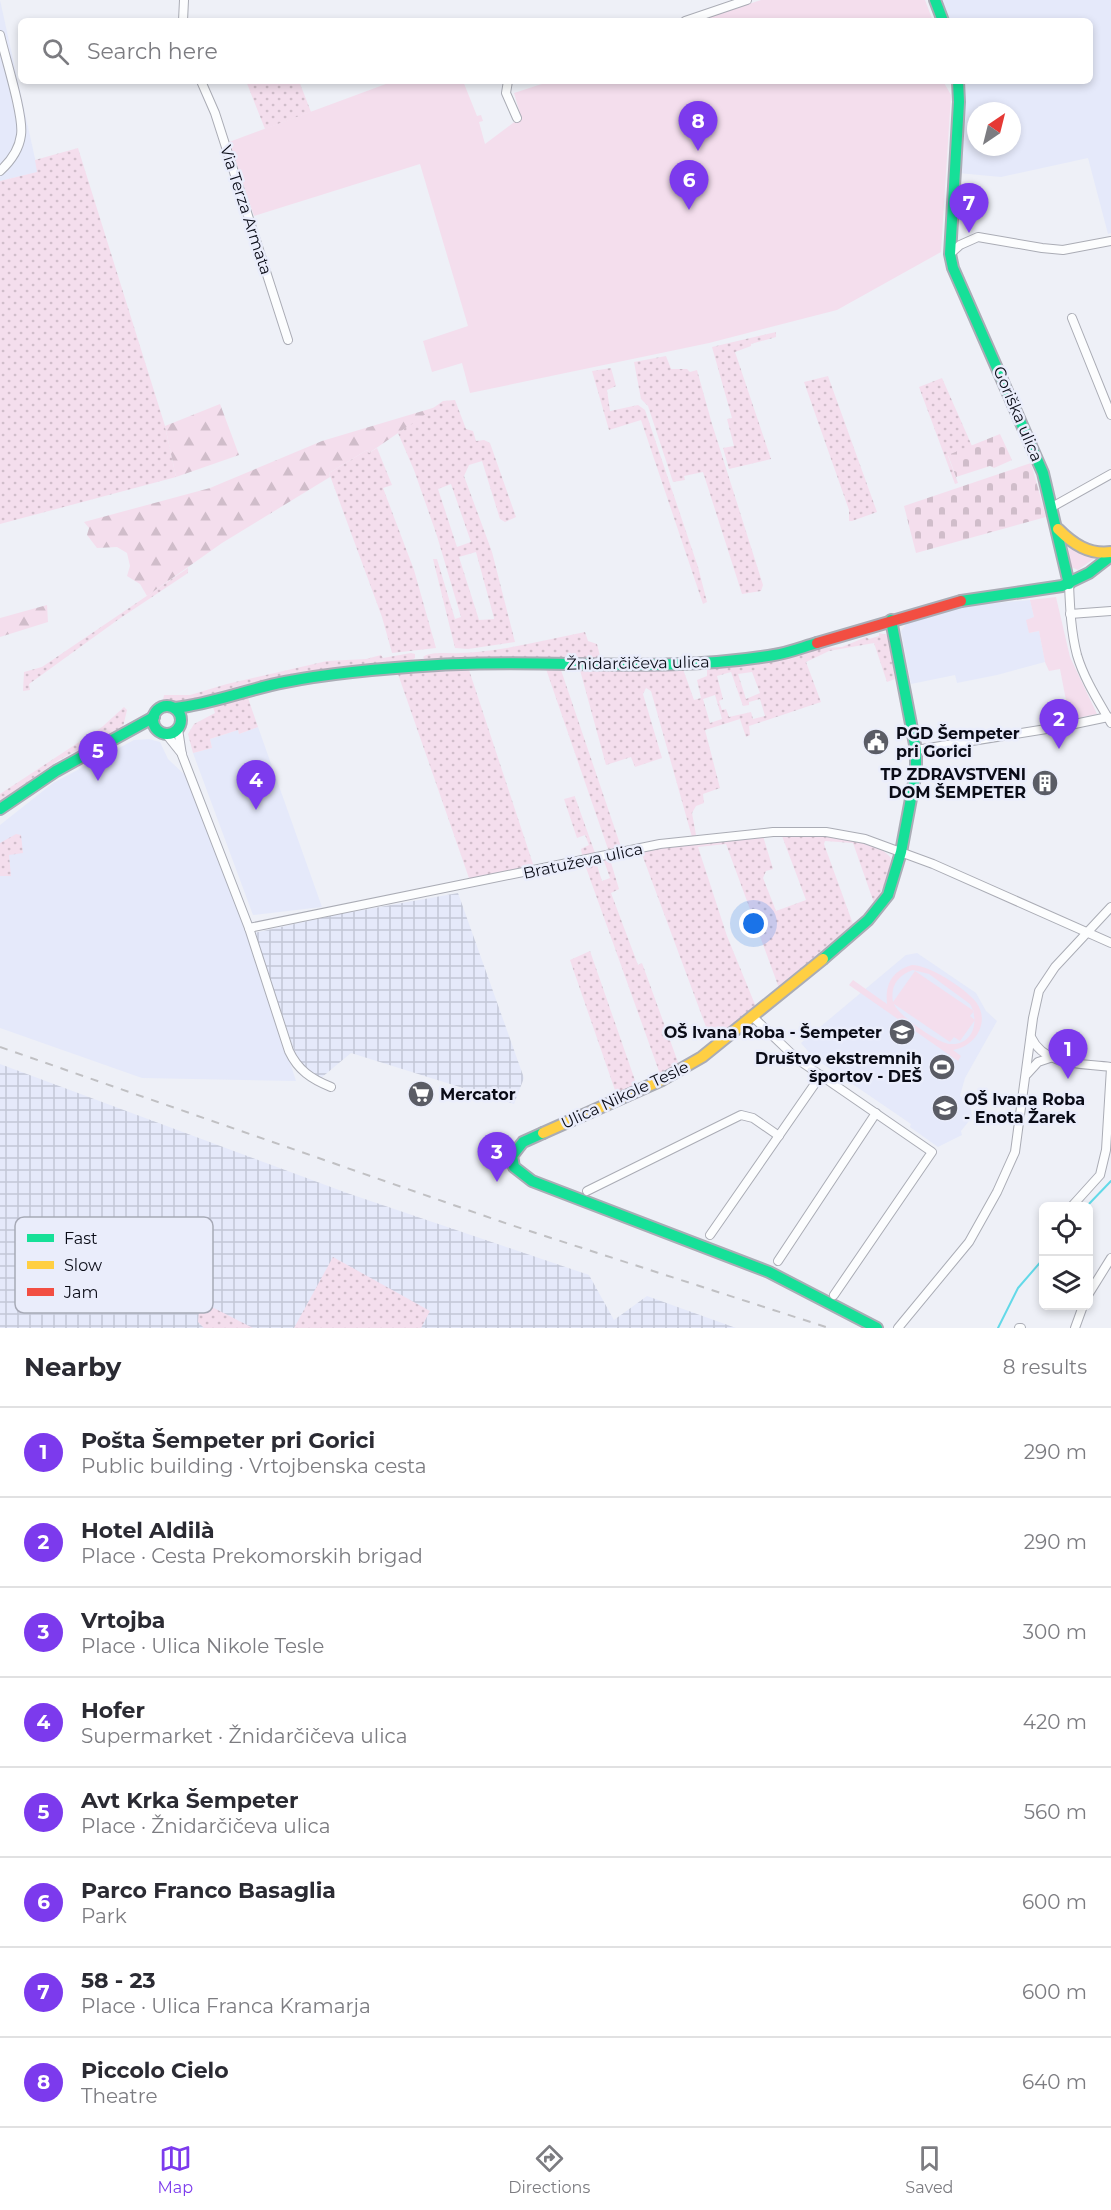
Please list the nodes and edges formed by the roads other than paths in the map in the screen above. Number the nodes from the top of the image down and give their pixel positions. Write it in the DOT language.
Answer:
graph roads {
  1 [pos="184,0"];
  2 [pos="747,0"];
  3 [pos="935,0"];
  4 [pos="183,18"];
  5 [pos="694,18"];
  6 [pos="942,18"];
  7 [pos="0,35"];
  8 [pos="202,84"];
  9 [pos="508,84"];
  10 [pos="958,84"];
  11 [pos="517,118"];
  12 [pos="0,171"];
  13 [pos="1111,241"];
  14 [pos="950,251"];
  15 [pos="1072,318"];
  16 [pos="288,340"];
  17 [pos="1111,415"];
  18 [pos="1111,474"];
  19 [pos="1052,507"];
  20 [pos="1056,526"];
  21 [pos="1111,554"];
  22 [pos="1069,584"];
  23 [pos="1111,610"];
  24 [pos="1070,614"];
  25 [pos="891,620"];
  26 [pos="201,705"];
  27 [pos="175,708"];
  28 [pos="153,717"];
  29 [pos="1109,720"];
  30 [pos="179,725"];
  31 [pos="127,730"];
  32 [pos="161,731"];
  33 [pos="916,750"];
  34 [pos="182,755"];
  35 [pos="0,808"];
  36 [pos="901,852"];
  37 [pos="1111,907"];
  38 [pos="249,928"];
  39 [pos="1087,934"];
  40 [pos="1111,943"];
  41 [pos="752,1017"];
  42 [pos="1031,1035"];
  43 [pos="1050,1058"];
  44 [pos="1111,1067"];
  45 [pos="821,1075"];
  46 [pos="1026,1075"];
  47 [pos="331,1087"];
  48 [pos="876,1113"];
  49 [pos="778,1136"];
  50 [pos="587,1191"];
  51 [pos="1076,1202"];
  52 [pos="710,1235"];
  53 [pos="1111,1258"];
  54 [pos="778,1261"];
  55 [pos="1093,1288"];
  56 [pos="834,1295"];
  57 [pos="1081,1310"];
  58 [pos="877,1328"];
  59 [pos="898,1328"];
  60 [pos="1075,1328"];
  1 -- 4 [label="street"];
  2 -- 5 [label="street"];
  3 -- 6 [label="street"];
  7 -- 12 [label="street"];
  8 -- 16 [label="street, Via Terza Armata"];
  9 -- 11 [label="street"];
  10 -- 14 [label="street"];
  13 -- 14 [label="street"];
  14 -- 19 [label="street, Goriška ulica"];
  15 -- 17 [label="street"];
  18 -- 19 [label="street"];
  19 -- 20 [label="street, Goriška ulica"];
  20 -- 21 [label="street"];
  20 -- 22 [label="street, Goriška ulica"];
  21 -- 22 [label="street, Žnidarčičeva ulica"];
  22 -- 24 [label="street"];
  22 -- 25 [label="street, Žnidarčičeva ulica"];
  23 -- 24 [label="street"];
  24 -- 29 [label="street"];
  25 -- 26 [label="street, Žnidarčičeva ulica"];
  25 -- 33 [label="street, Ulica Nikole Tesle"];
  26 -- 27 [label="street, Žnidarčičeva ulica"];
  26 -- 30 [label="street, Žnidarčičeva ulica"];
  27 -- 28 [label="street, Žnidarčičeva ulica"];
  27 -- 30 [label="street"];
  28 -- 31 [label="street, Žnidarčičeva ulica"];
  28 -- 32 [label="street"];
  29 -- 33 [label="street"];
  30 -- 32 [label="street, Žnidarčičeva ulica"];
  30 -- 34 [label="street"];
  31 -- 32 [label="street, Žnidarčičeva ulica"];
  31 -- 35 [label="street, Žnidarčičeva ulica"];
  32 -- 34 [label="street"];
  33 -- 36 [label="street, Ulica Nikole Tesle"];
  34 -- 38 [label="street"];
  36 -- 38 [label="street, Bratuževa ulica"];
  36 -- 39 [label="street, Bratuževa ulica"];
  36 -- 41 [label="street, Ulica Nikole Tesle"];
  37 -- 39 [label="street"];
  38 -- 47 [label="street"];
  39 -- 40 [label="street, Bratuževa ulica"];
  39 -- 42 [label="street"];
  41 -- 45 [label="street"];
  41 -- 58 [label="street, Ulica Nikole Tesle"];
  42 -- 43 [label="street"];
  42 -- 46 [label="street"];
  43 -- 44 [label="street"];
  43 -- 46 [label="street"];
  44 -- 51 [label="street"];
  45 -- 48 [label="street"];
  45 -- 49 [label="street"];
  46 -- 59 [label="street"];
  48 -- 54 [label="street"];
  48 -- 56 [label="street"];
  49 -- 50 [label="street"];
  49 -- 52 [label="street"];
  53 -- 55 [label="street"];
  57 -- 60 [label="street"];
}
